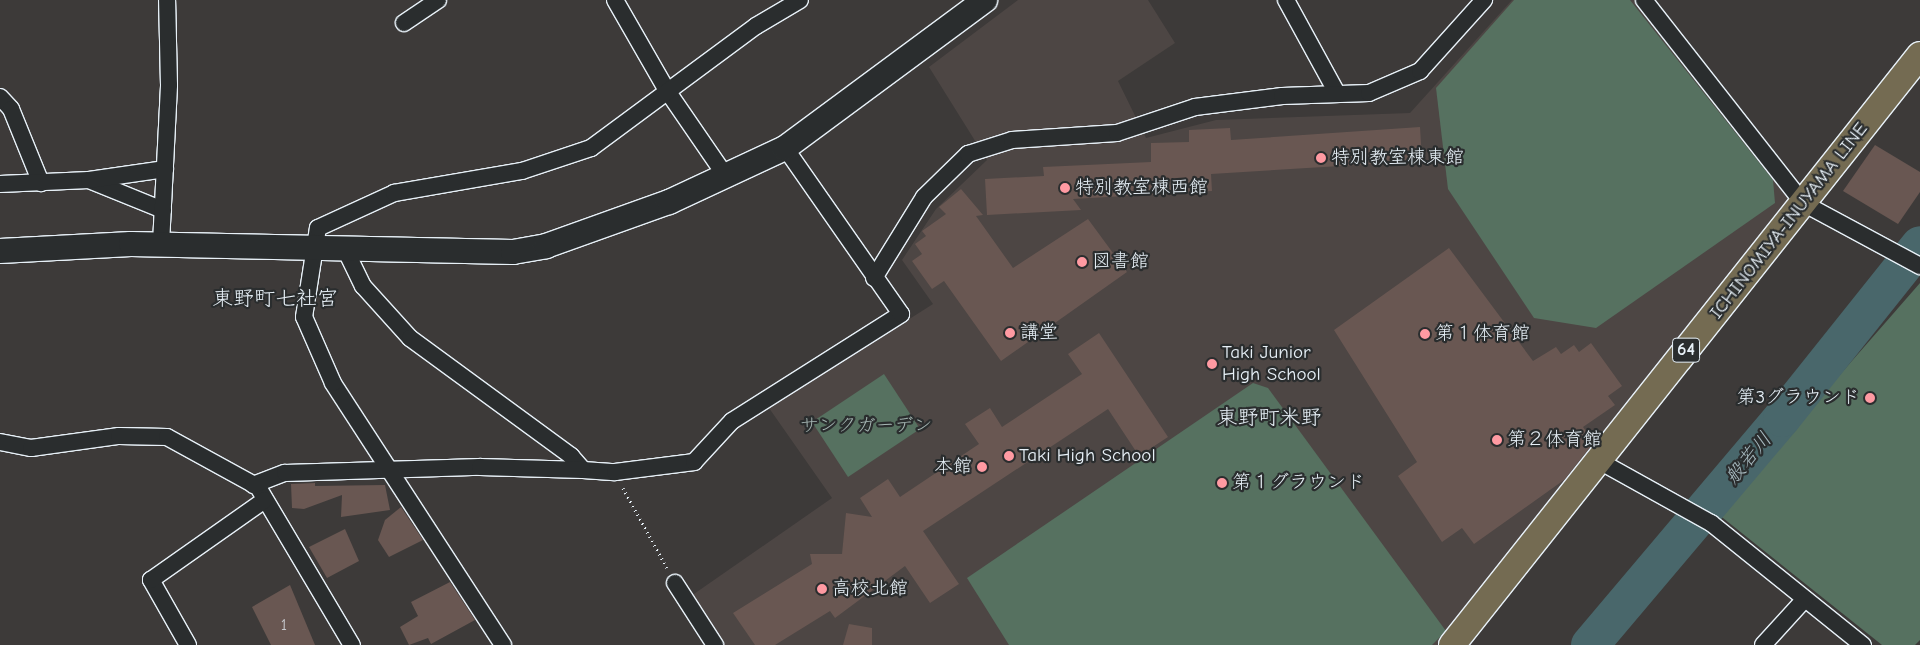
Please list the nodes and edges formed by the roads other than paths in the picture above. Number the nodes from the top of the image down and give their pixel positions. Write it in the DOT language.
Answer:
graph roads {
  1 [pos="167,0"];
  2 [pos="438,0"];
  3 [pos="615,0"];
  4 [pos="800,0"];
  5 [pos="985,0"];
  6 [pos="1286,0"];
  7 [pos="1484,0"];
  8 [pos="1644,0"];
  9 [pos="404,23"];
  10 [pos="1920,55"];
  11 [pos="668,92"];
  12 [pos="1337,93"];
  13 [pos="0,97"];
  14 [pos="785,148"];
  15 [pos="165,169"];
  16 [pos="727,178"];
  17 [pos="90,180"];
  18 [pos="41,182"];
  19 [pos="0,184"];
  20 [pos="1803,203"];
  21 [pos="163,210"];
  22 [pos="161,244"];
  23 [pos="312,248"];
  24 [pos="345,250"];
  25 [pos="0,251"];
  26 [pos="1920,266"];
  27 [pos="874,278"];
  28 [pos="0,442"];
  29 [pos="1599,461"];
  30 [pos="583,470"];
  31 [pos="393,471"];
  32 [pos="253,485"];
  33 [pos="265,500"];
  34 [pos="674,583"];
  35 [pos="1806,599"];
  36 [pos="188,645"];
  37 [pos="352,645"];
  38 [pos="503,645"];
  39 [pos="715,645"];
  40 [pos="1452,645"];
  41 [pos="1763,645"];
  42 [pos="1863,645"];
  1 -- 15 [label="street"];
  2 -- 9 [label="street"];
  3 -- 11 [label="street"];
  4 -- 11 [label="street"];
  5 -- 14 [label="street"];
  6 -- 12 [label="street"];
  7 -- 12 [label="street"];
  8 -- 20 [label="street"];
  10 -- 20 [label="main road, ICHINOMIYA-INUYAMA LINE / 64"];
  11 -- 16 [label="street"];
  11 -- 23 [label="street"];
  12 -- 27 [label="street"];
  13 -- 18 [label="street"];
  14 -- 16 [label="street"];
  14 -- 27 [label="street"];
  15 -- 17 [label="street"];
  15 -- 21 [label="street"];
  16 -- 24 [label="street"];
  17 -- 18 [label="street"];
  17 -- 21 [label="street"];
  18 -- 19 [label="street"];
  20 -- 26 [label="street"];
  20 -- 29 [label="main road, ICHINOMIYA-INUYAMA LINE / 64"];
  21 -- 22 [label="street"];
  22 -- 23 [label="street"];
  22 -- 25 [label="street"];
  23 -- 24 [label="street"];
  23 -- 31 [label="street"];
  24 -- 30 [label="street"];
  27 -- 30 [label="street"];
  28 -- 32 [label="street"];
  29 -- 35 [label="street"];
  29 -- 40 [label="main road, ICHINOMIYA-INUYAMA LINE / 64"];
  30 -- 31 [label="street"];
  31 -- 32 [label="street"];
  31 -- 38 [label="street"];
  32 -- 33 [label="street"];
  33 -- 36 [label="street"];
  33 -- 37 [label="street"];
  34 -- 39 [label="street"];
  35 -- 41 [label="street"];
  35 -- 42 [label="street"];
}
